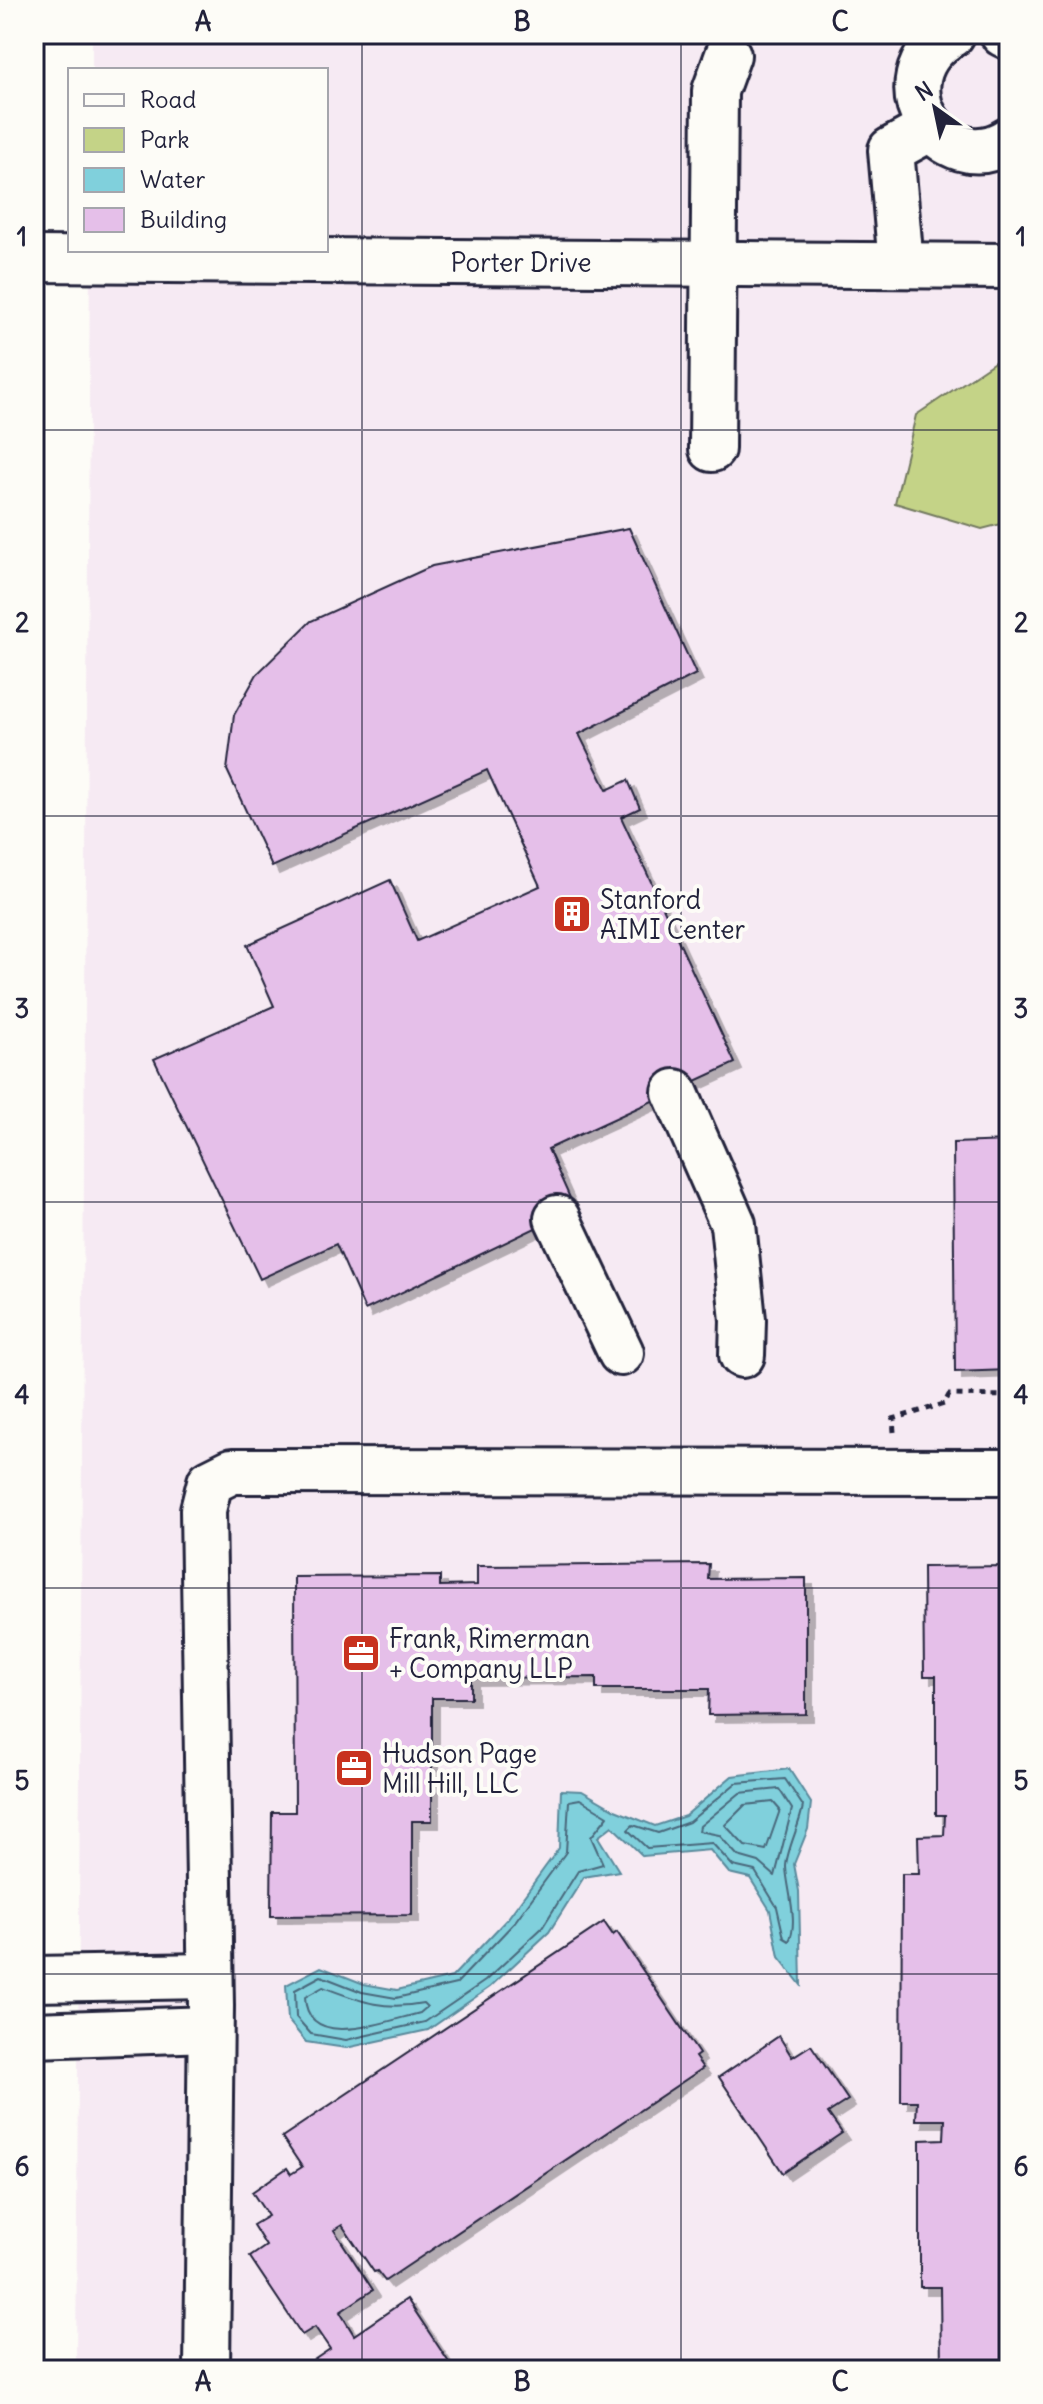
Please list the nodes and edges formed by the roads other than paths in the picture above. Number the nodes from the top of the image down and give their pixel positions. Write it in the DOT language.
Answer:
graph roads {
  1 [pos="952,34"];
  2 [pos="1003,34"];
  3 [pos="1009,37"];
  4 [pos="728,55"];
  5 [pos="931,128"];
  6 [pos="1009,140"];
  7 [pos="34,259"];
  8 [pos="714,263"];
  9 [pos="901,265"];
  10 [pos="1009,266"];
  11 [pos="712,449"];
  12 [pos="675,1092"];
  13 [pos="557,1218"];
  14 [pos="621,1353"];
  15 [pos="742,1355"];
  16 [pos="1009,1472"];
  17 [pos="208,1976"];
  18 [pos="34,1979"];
  19 [pos="210,2029"];
  20 [pos="34,2035"];
  21 [pos="207,2370"];
  1 -- 5 [label="street"];
  2 -- 3 [label="street"];
  4 -- 8 [label="street"];
  5 -- 6 [label="street"];
  5 -- 9 [label="street"];
  7 -- 8 [label="street, Porter Drive"];
  8 -- 9 [label="street, Porter Drive"];
  8 -- 11 [label="street"];
  9 -- 10 [label="street, Porter Drive"];
  12 -- 15 [label="street"];
  13 -- 14 [label="street"];
  16 -- 17 [label="street"];
  17 -- 18 [label="street"];
  17 -- 19 [label="street"];
  19 -- 20 [label="street"];
  19 -- 21 [label="street"];
}
